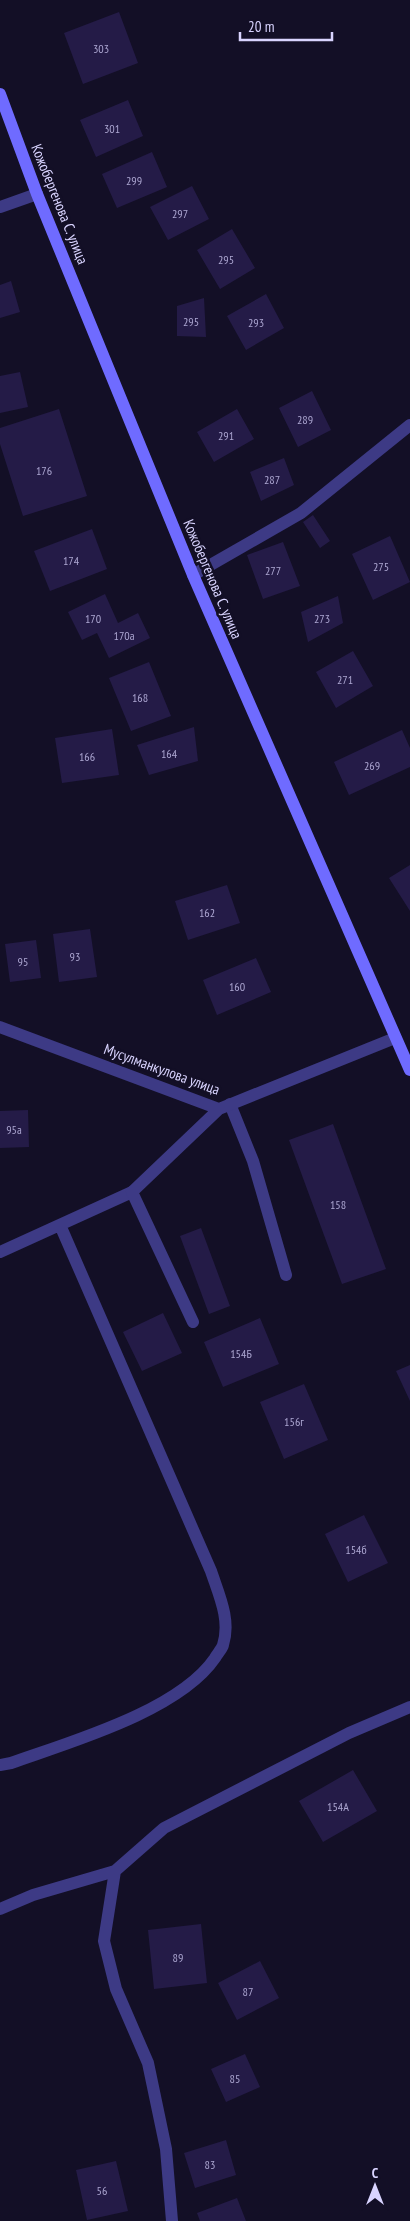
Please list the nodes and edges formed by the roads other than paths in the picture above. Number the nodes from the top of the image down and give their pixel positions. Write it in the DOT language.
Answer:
graph roads {
  1 [pos="0,94"];
  2 [pos="37,194"];
  3 [pos="0,207"];
  4 [pos="410,425"];
  5 [pos="193,575"];
  6 [pos="0,1027"];
  7 [pos="395,1038"];
  8 [pos="410,1070"];
  9 [pos="224,1107"];
  10 [pos="132,1192"];
  11 [pos="60,1225"];
  12 [pos="0,1252"];
  13 [pos="286,1275"];
  14 [pos="193,1322"];
  15 [pos="410,1707"];
  16 [pos="0,1765"];
  17 [pos="115,1871"];
  18 [pos="0,1908"];
  19 [pos="172,2221"];
  1 -- 2 [label="main road, Кожобергенова С. улица"];
  2 -- 3 [label="street"];
  2 -- 5 [label="main road, Кожобергенова С. улица"];
  4 -- 5 [label="street"];
  5 -- 7 [label="main road, Кожобергенова С. улица"];
  6 -- 9 [label="street, Мусулманкулова улица"];
  7 -- 8 [label="main road, Кожобергенова С. улица"];
  7 -- 9 [label="street, Мусулманкулова улица"];
  9 -- 10 [label="street"];
  9 -- 13 [label="street"];
  10 -- 11 [label="street"];
  10 -- 14 [label="street"];
  11 -- 12 [label="street"];
  11 -- 16 [label="street"];
  15 -- 17 [label="street"];
  17 -- 18 [label="street"];
  17 -- 19 [label="street"];
}
